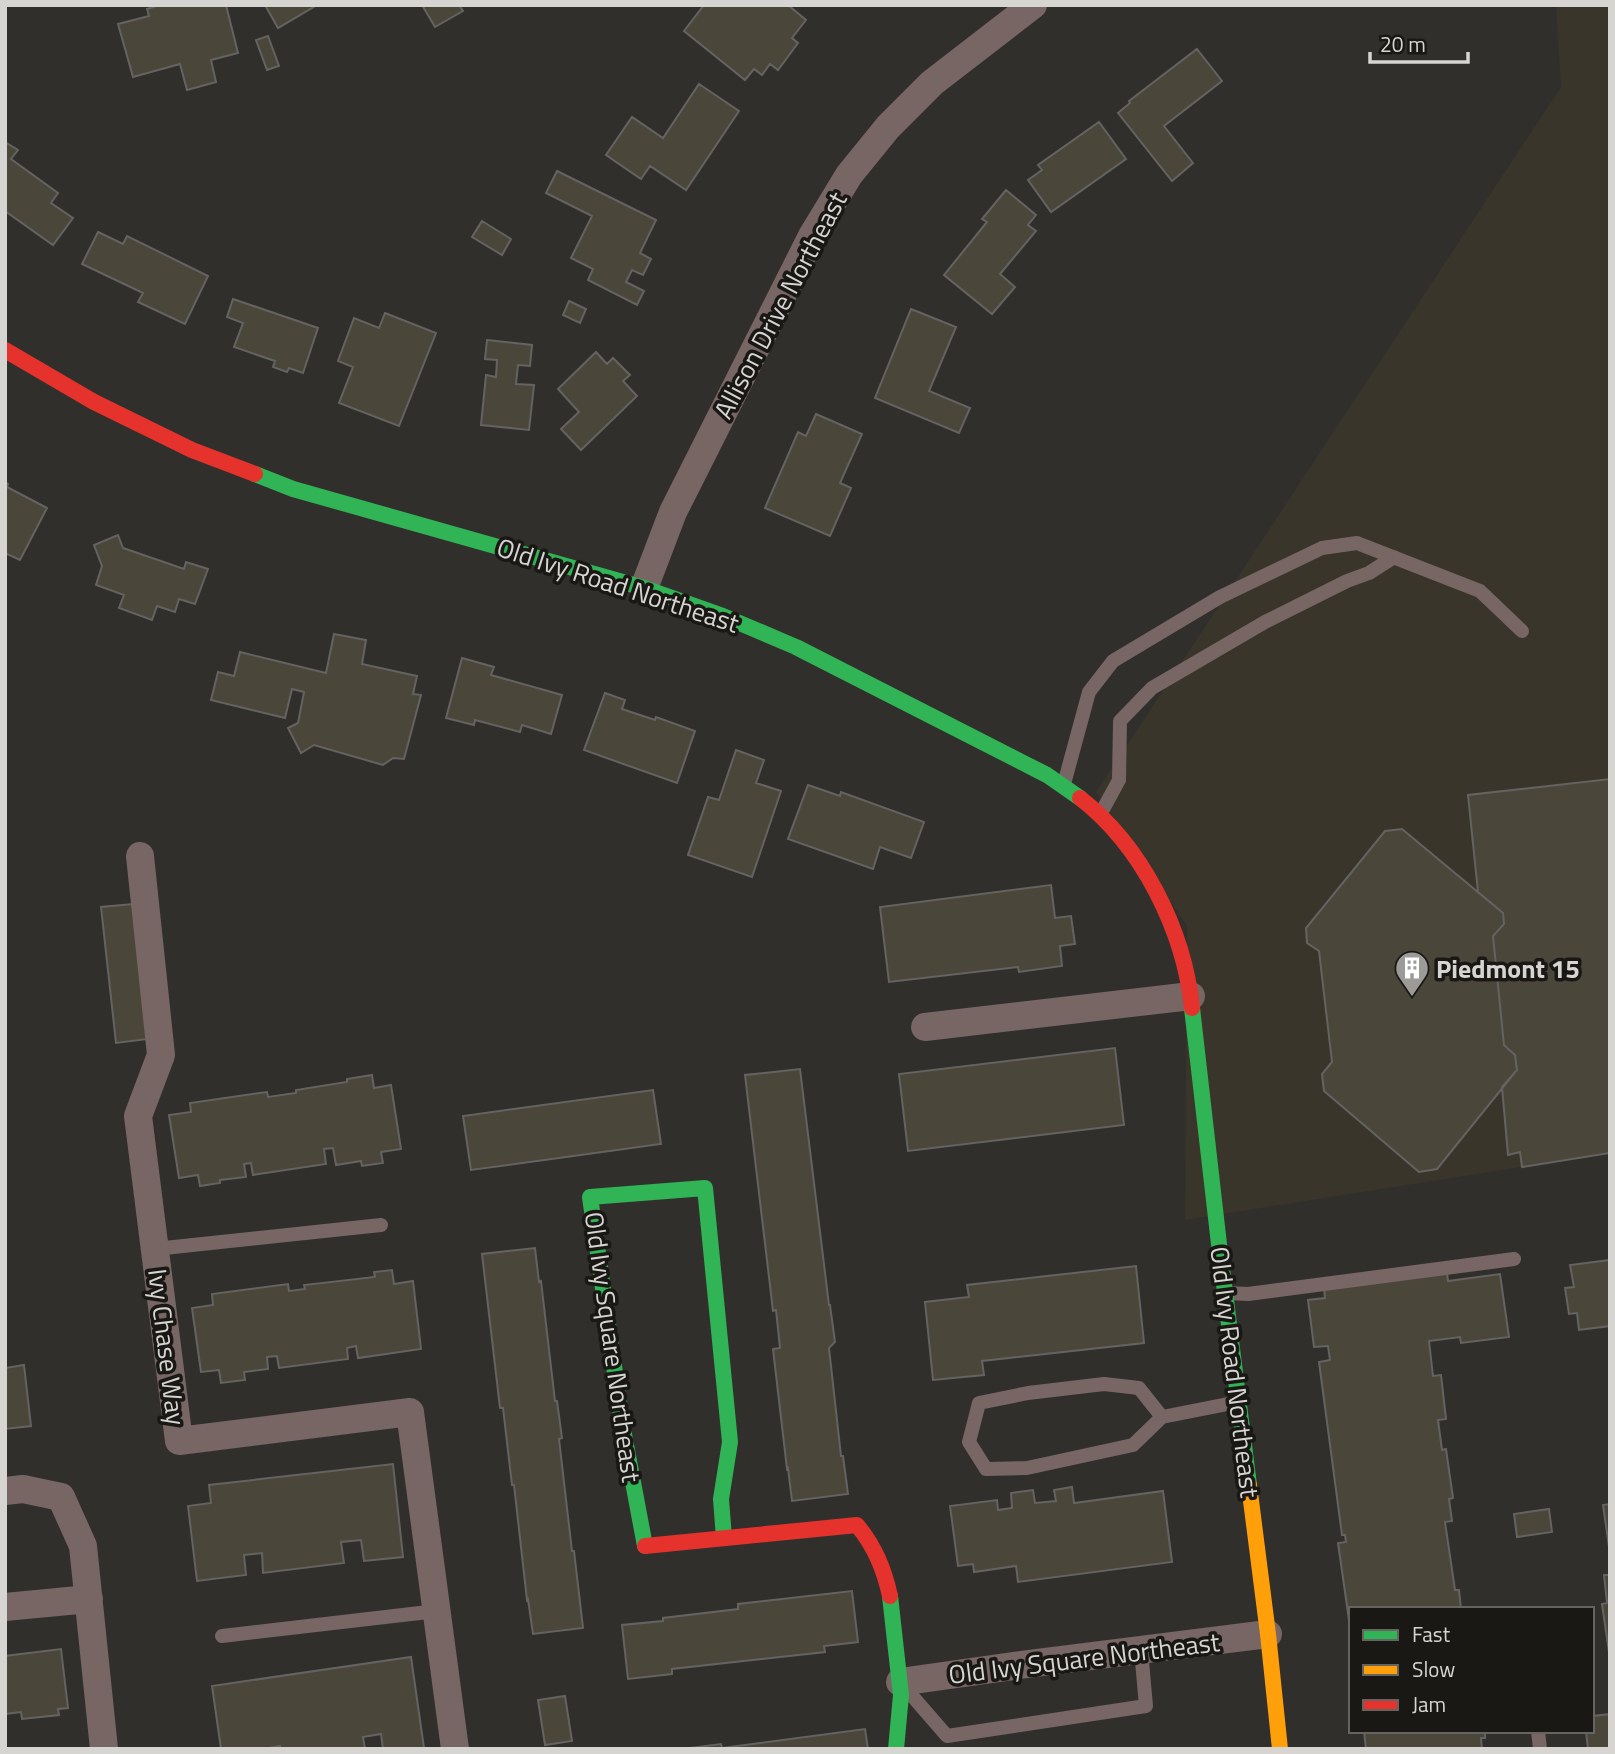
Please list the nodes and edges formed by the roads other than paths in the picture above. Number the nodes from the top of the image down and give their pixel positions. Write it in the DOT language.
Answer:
graph roads {
  1 [pos="1033,5"];
  2 [pos="5,350"];
  3 [pos="1394,557"];
  4 [pos="644,588"];
  5 [pos="1522,631"];
  6 [pos="1063,787"];
  7 [pos="1099,817"];
  8 [pos="139,856"];
  9 [pos="1191,996"];
  10 [pos="925,1027"];
  11 [pos="381,1225"];
  12 [pos="155,1249"];
  13 [pos="1514,1259"];
  14 [pos="1225,1293"];
  15 [pos="1239,1402"];
  16 [pos="1162,1417"];
  17 [pos="5,1491"];
  18 [pos="724,1538"];
  19 [pos="89,1599"];
  20 [pos="5,1607"];
  21 [pos="437,1611"];
  22 [pos="1268,1634"];
  23 [pos="222,1636"];
  24 [pos="1141,1650"];
  25 [pos="900,1682"];
  26 [pos="104,1749"];
  27 [pos="455,1749"];
  28 [pos="896,1749"];
  29 [pos="1280,1749"];
  1 -- 4 [label="street, Allison Drive Northeast"];
  2 -- 4 [label="street, Old Ivy Road Northeast"];
  3 -- 5 [label="lane"];
  3 -- 6 [label="lane"];
  3 -- 7 [label="lane"];
  4 -- 6 [label="street, Old Ivy Road Northeast"];
  6 -- 7 [label="street, Old Ivy Road Northeast"];
  7 -- 9 [label="street, Old Ivy Road Northeast"];
  8 -- 12 [label="street, Ivy Chase Way"];
  9 -- 10 [label="street"];
  9 -- 14 [label="street, Old Ivy Road Northeast"];
  11 -- 12 [label="lane"];
  12 -- 21 [label="street, Ivy Chase Way"];
  13 -- 14 [label="lane"];
  14 -- 15 [label="street, Old Ivy Road Northeast"];
  15 -- 16 [label="lane"];
  15 -- 22 [label="street, Old Ivy Road Northeast"];
  16 -- 16 [label="lane"];
  17 -- 19 [label="street"];
  18 -- 18 [label="street, Old Ivy Square Northeast"];
  18 -- 25 [label="street, Old Ivy Square Northeast"];
  19 -- 20 [label="street"];
  19 -- 26 [label="street"];
  21 -- 23 [label="lane"];
  21 -- 27 [label="street, Ivy Chase Way"];
  22 -- 24 [label="street, Old Ivy Square Northeast"];
  22 -- 29 [label="street, Old Ivy Road Northeast"];
  24 -- 25 [label="street, Old Ivy Square Northeast"];
  24 -- 25 [label="lane"];
  25 -- 28 [label="street, Old Ivy Square Northeast"];
}
